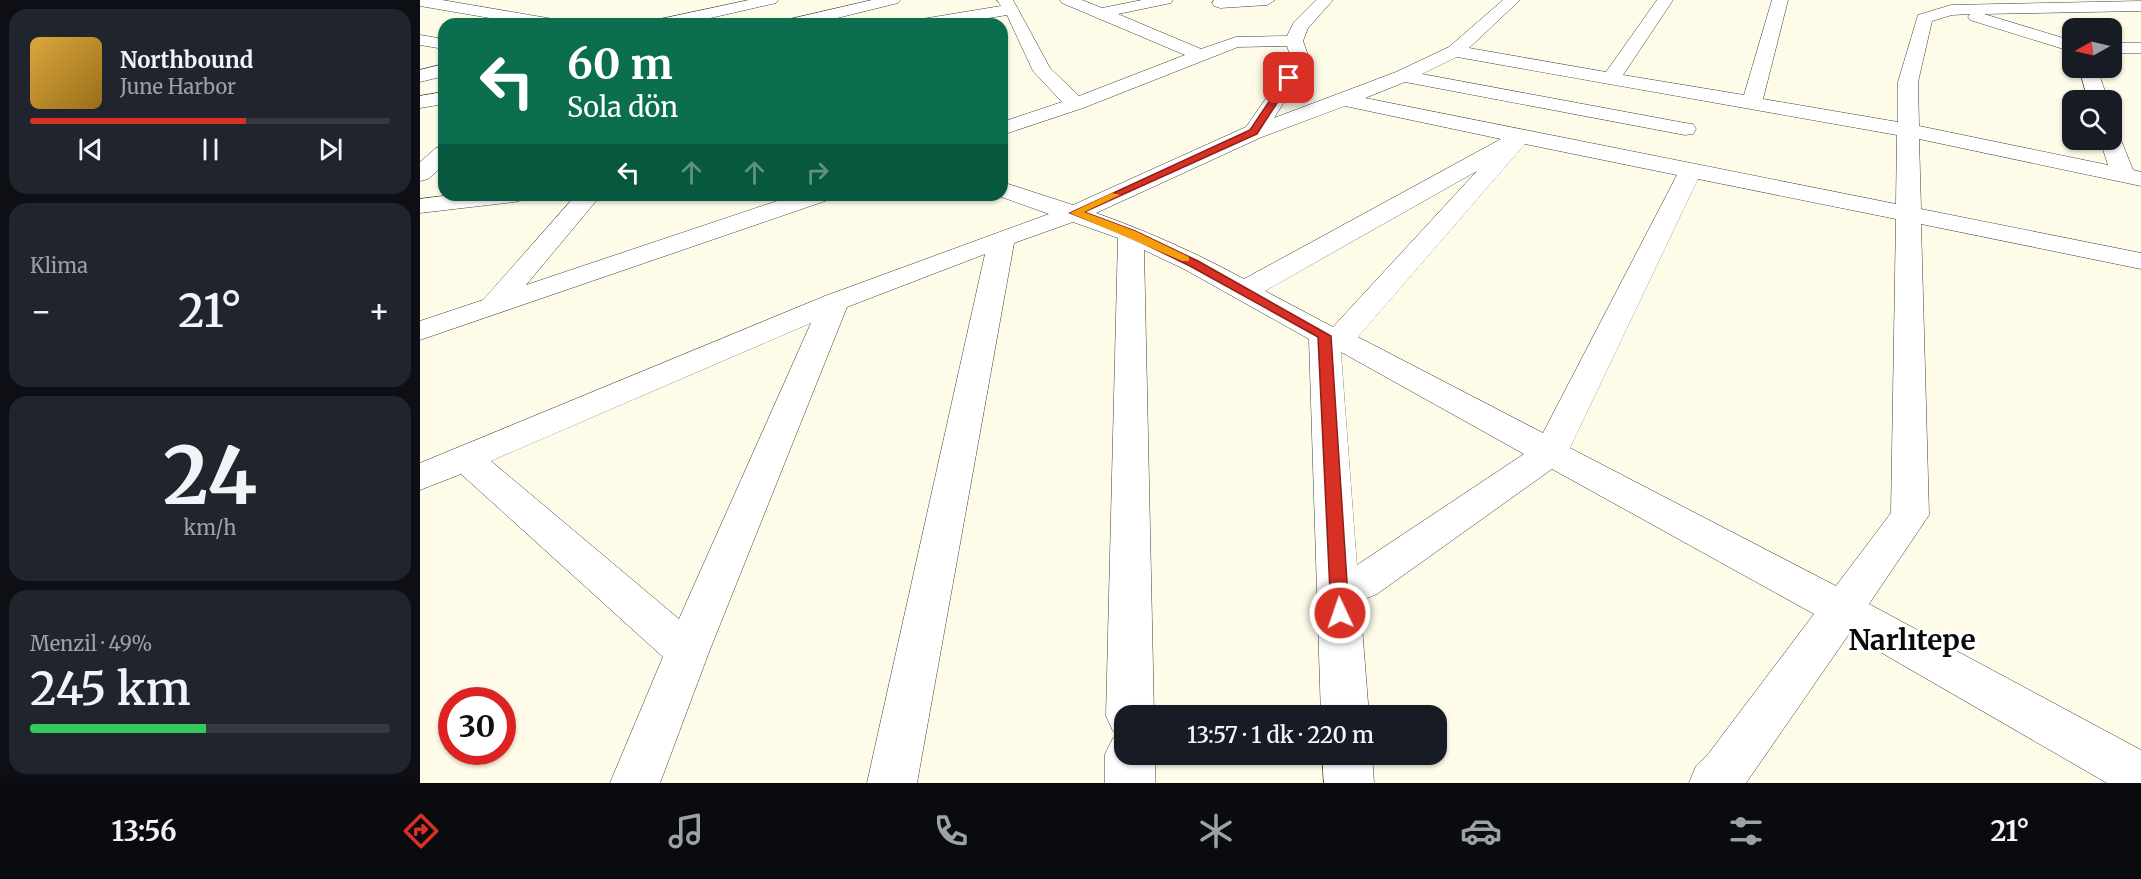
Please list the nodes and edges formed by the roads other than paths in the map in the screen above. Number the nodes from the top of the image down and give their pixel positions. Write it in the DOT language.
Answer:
graph roads {
  1 [pos="892,0"];
  2 [pos="1068,0"];
  3 [pos="1165,0"];
  4 [pos="1268,0"];
  5 [pos="1325,0"];
  6 [pos="1512,0"];
  7 [pos="1665,0"];
  8 [pos="1780,0"];
  9 [pos="420,1"];
  10 [pos="1218,1"];
  11 [pos="781,2"];
  12 [pos="2056,3"];
  13 [pos="1009,5"];
  14 [pos="2141,6"];
  15 [pos="1951,10"];
  16 [pos="1101,12"];
  17 [pos="831,16"];
  18 [pos="518,18"];
  19 [pos="694,18"];
  20 [pos="821,18"];
  21 [pos="836,18"];
  22 [pos="949,18"];
  23 [pos="420,40"];
  24 [pos="1294,41"];
  25 [pos="1236,42"];
  26 [pos="438,43"];
  27 [pos="2062,43"];
  28 [pos="2122,48"];
  29 [pos="2141,48"];
  30 [pos="1455,51"];
  31 [pos="1199,56"];
  32 [pos="438,72"];
  33 [pos="1403,76"];
  34 [pos="420,77"];
  35 [pos="1612,77"];
  36 [pos="431,100"];
  37 [pos="1344,100"];
  38 [pos="1752,102"];
  39 [pos="1076,104"];
  40 [pos="1008,127"];
  41 [pos="1685,129"];
  42 [pos="1908,130"];
  43 [pos="1254,132"];
  44 [pos="1519,138"];
  45 [pos="438,147"];
  46 [pos="2117,150"];
  47 [pos="1691,170"];
  48 [pos="420,174"];
  49 [pos="2132,178"];
  50 [pos="1008,191"];
  51 [pos="463,201"];
  52 [pos="584,201"];
  53 [pos="801,201"];
  54 [pos="420,206"];
  55 [pos="1076,213"];
  56 [pos="1909,213"];
  57 [pos="1131,234"];
  58 [pos="1002,238"];
  59 [pos="2141,261"];
  60 [pos="1245,290"];
  61 [pos="835,302"];
  62 [pos="493,306"];
  63 [pos="420,331"];
  64 [pos="1332,337"];
  65 [pos="1550,453"];
  66 [pos="465,458"];
  67 [pos="420,477"];
  68 [pos="1339,592"];
  69 [pos="1842,609"];
  70 [pos="687,652"];
  71 [pos="1130,705"];
  72 [pos="1344,705"];
  73 [pos="1130,765"];
  74 [pos="1348,765"];
  75 [pos="2141,776"];
  76 [pos="635,783"];
  77 [pos="892,783"];
  78 [pos="1130,783"];
  79 [pos="1349,783"];
  80 [pos="1714,783"];
  1 -- 17 [label="street"];
  2 -- 16 [label="street"];
  3 -- 16 [label="street"];
  4 -- 10 [label="street"];
  5 -- 24 [label="street"];
  6 -- 30 [label="street"];
  7 -- 35 [label="street"];
  8 -- 38 [label="street"];
  9 -- 18 [label="street"];
  10 -- 25 [label="street"];
  11 -- 17 [label="street"];
  11 -- 19 [label="street"];
  12 -- 14 [label="street"];
  12 -- 15 [label="street"];
  13 -- 22 [label="street"];
  13 -- 39 [label="street"];
  15 -- 27 [label="street"];
  15 -- 42 [label="street"];
  16 -- 31 [label="street"];
  17 -- 20 [label="street"];
  17 -- 21 [label="street"];
  23 -- 26 [label="street"];
  24 -- 25 [label="street"];
  24 -- 43 [label="street"];
  25 -- 31 [label="street"];
  28 -- 29 [label="street"];
  30 -- 33 [label="street"];
  30 -- 35 [label="street"];
  31 -- 39 [label="street"];
  32 -- 34 [label="street"];
  33 -- 37 [label="street"];
  33 -- 41 [label="street"];
  34 -- 36 [label="street"];
  35 -- 38 [label="street"];
  37 -- 43 [label="street"];
  37 -- 44 [label="street"];
  38 -- 42 [label="street"];
  39 -- 40 [label="street"];
  42 -- 49 [label="street"];
  42 -- 56 [label="street"];
  43 -- 55 [label="street"];
  44 -- 47 [label="street"];
  44 -- 60 [label="street"];
  44 -- 64 [label="street"];
  45 -- 48 [label="street"];
  46 -- 49 [label="street"];
  47 -- 56 [label="street"];
  47 -- 65 [label="street"];
  50 -- 55 [label="street"];
  51 -- 54 [label="street"];
  52 -- 62 [label="street"];
  53 -- 62 [label="street"];
  55 -- 57 [label="street"];
  55 -- 58 [label="street"];
  56 -- 59 [label="street"];
  56 -- 69 [label="street"];
  57 -- 60 [label="street"];
  57 -- 71 [label="street"];
  58 -- 61 [label="street"];
  58 -- 77 [label="street"];
  60 -- 64 [label="street"];
  61 -- 66 [label="street"];
  61 -- 70 [label="street"];
  62 -- 63 [label="street"];
  64 -- 65 [label="street"];
  64 -- 68 [label="street"];
  65 -- 68 [label="street"];
  65 -- 69 [label="street"];
  66 -- 67 [label="street"];
  66 -- 70 [label="street"];
  68 -- 72 [label="street"];
  69 -- 75 [label="street"];
  69 -- 80 [label="street"];
  70 -- 76 [label="street"];
  73 -- 78 [label="street"];
  74 -- 79 [label="street"];
}
